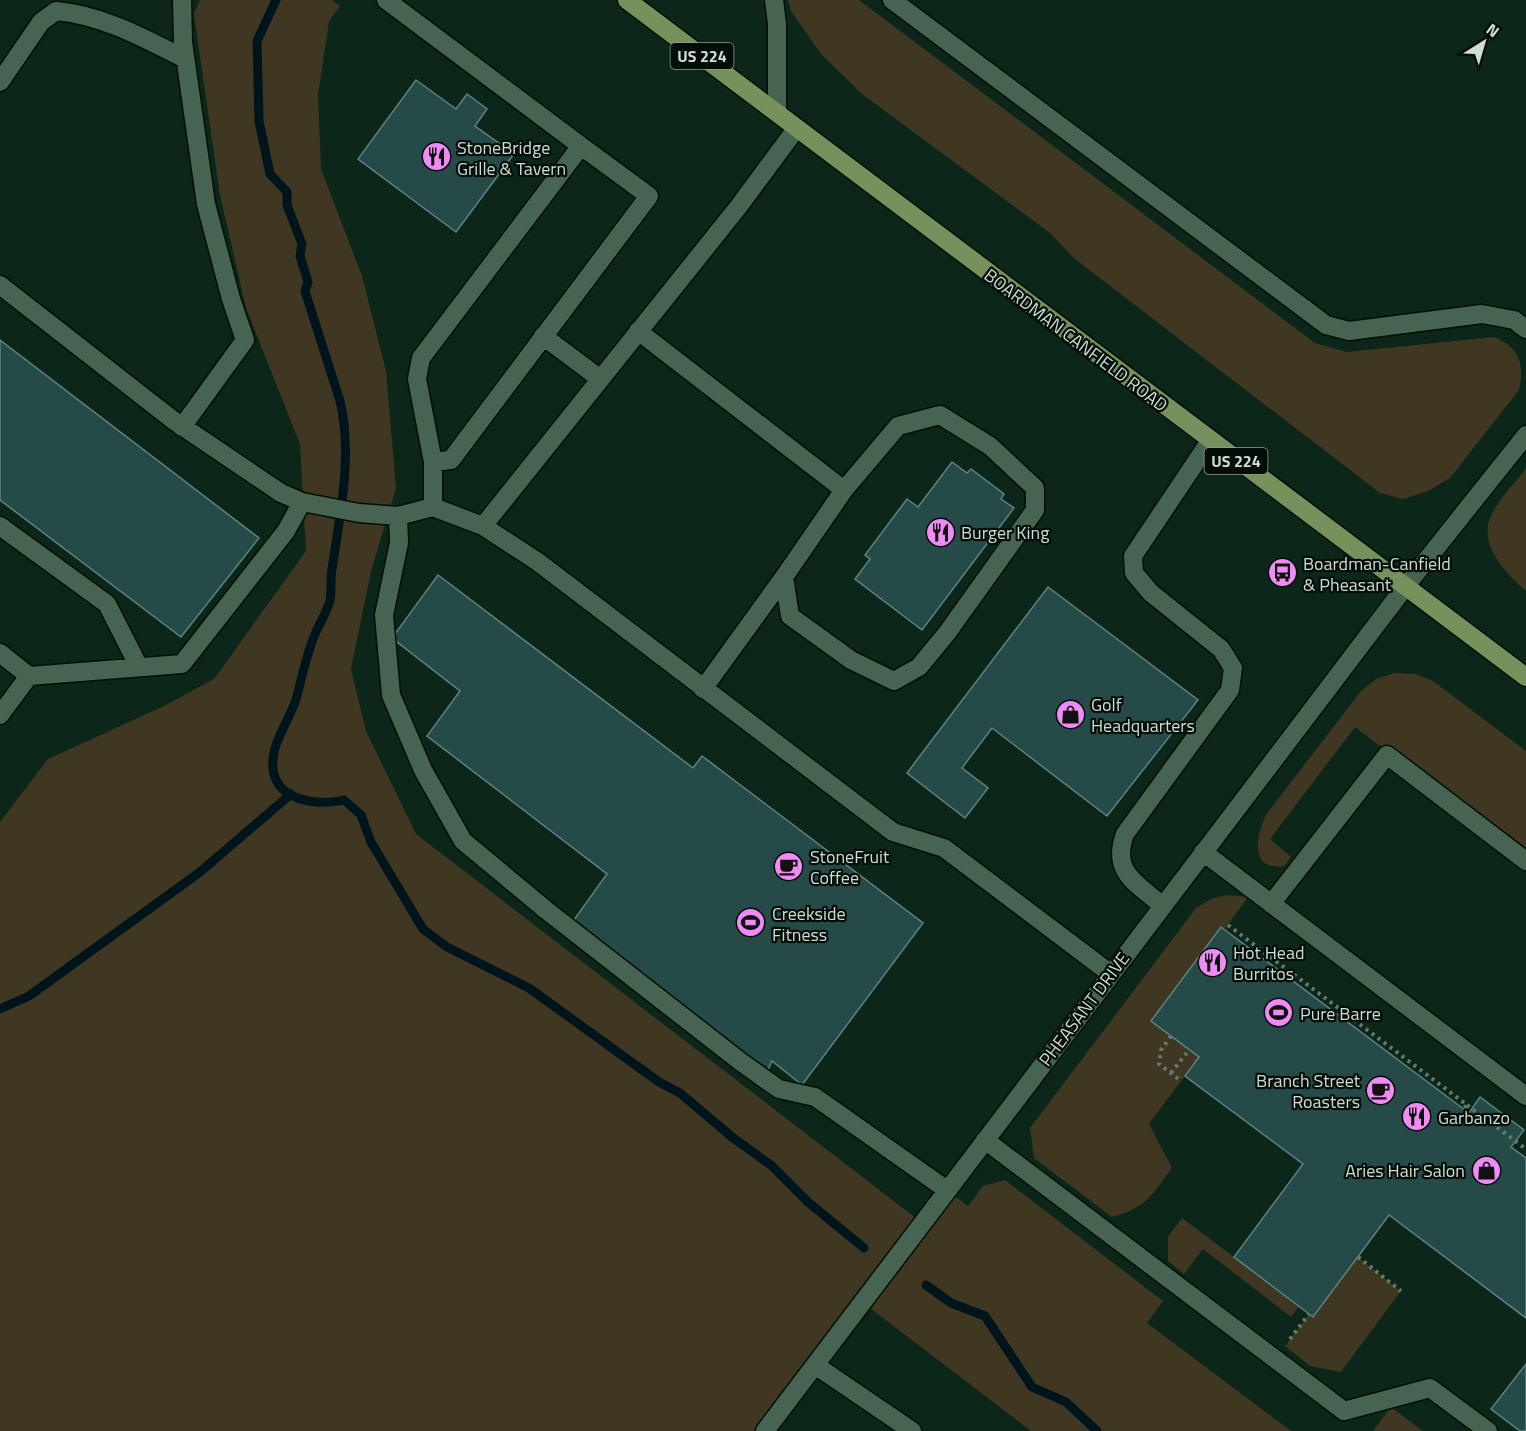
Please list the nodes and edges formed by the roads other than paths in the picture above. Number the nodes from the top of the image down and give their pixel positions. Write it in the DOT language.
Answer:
graph roads {
  1 [pos="182,0"];
  2 [pos="386,0"];
  3 [pos="627,0"];
  4 [pos="774,0"];
  5 [pos="892,0"];
  6 [pos="185,59"];
  7 [pos="0,82"];
  8 [pos="777,111"];
  9 [pos="796,129"];
  10 [pos="581,146"];
  11 [pos="0,285"];
  12 [pos="1526,329"];
  13 [pos="638,331"];
  14 [pos="543,336"];
  15 [pos="599,378"];
  16 [pos="182,427"];
  17 [pos="1526,435"];
  18 [pos="1210,441"];
  19 [pos="433,462"];
  20 [pos="844,490"];
  21 [pos="309,504"];
  22 [pos="433,507"];
  23 [pos="398,516"];
  24 [pos="0,526"];
  25 [pos="483,526"];
  26 [pos="784,577"];
  27 [pos="1404,587"];
  28 [pos="0,653"];
  29 [pos="139,667"];
  30 [pos="29,676"];
  31 [pos="1526,678"];
  32 [pos="703,688"];
  33 [pos="0,715"];
  34 [pos="1203,852"];
  35 [pos="1526,861"];
  36 [pos="1271,904"];
  37 [pos="1162,906"];
  38 [pos="1111,974"];
  39 [pos="1526,1096"];
  40 [pos="985,1140"];
  41 [pos="947,1190"];
  42 [pos="814,1365"];
  43 [pos="765,1431"];
  44 [pos="912,1431"];
  45 [pos="1488,1431"];
  1 -- 6 [label="street"];
  2 -- 10 [label="street"];
  3 -- 8 [label="main road, BOARDMAN CANFIELD ROAD / US 224"];
  4 -- 8 [label="street"];
  5 -- 12 [label="street"];
  6 -- 7 [label="street"];
  6 -- 16 [label="street"];
  8 -- 9 [label="main road, BOARDMAN CANFIELD ROAD / US 224"];
  9 -- 13 [label="street"];
  9 -- 18 [label="main road, BOARDMAN CANFIELD ROAD / US 224"];
  10 -- 14 [label="street"];
  10 -- 19 [label="street"];
  11 -- 16 [label="street"];
  13 -- 15 [label="street"];
  13 -- 20 [label="street"];
  14 -- 15 [label="street"];
  14 -- 19 [label="street"];
  15 -- 25 [label="street"];
  16 -- 21 [label="street"];
  17 -- 27 [label="street, PHEASANT DRIVE"];
  18 -- 27 [label="main road, BOARDMAN CANFIELD ROAD / US 224"];
  18 -- 37 [label="street"];
  19 -- 22 [label="street"];
  20 -- 26 [label="street"];
  20 -- 26 [label="street"];
  21 -- 23 [label="street"];
  21 -- 29 [label="street"];
  22 -- 23 [label="street"];
  22 -- 25 [label="street"];
  23 -- 41 [label="street"];
  24 -- 29 [label="street"];
  25 -- 32 [label="street"];
  26 -- 32 [label="street"];
  27 -- 31 [label="main road, BOARDMAN CANFIELD ROAD / US 224"];
  27 -- 34 [label="street, PHEASANT DRIVE"];
  28 -- 30 [label="street"];
  29 -- 30 [label="street"];
  30 -- 33 [label="street"];
  32 -- 38 [label="street"];
  34 -- 36 [label="street"];
  34 -- 37 [label="street, PHEASANT DRIVE"];
  35 -- 36 [label="street"];
  36 -- 39 [label="street"];
  37 -- 38 [label="street, PHEASANT DRIVE"];
  38 -- 40 [label="street, PHEASANT DRIVE"];
  40 -- 41 [label="street, PHEASANT DRIVE"];
  40 -- 45 [label="street"];
  41 -- 42 [label="street, PHEASANT DRIVE"];
  42 -- 43 [label="street, PHEASANT DRIVE"];
  42 -- 44 [label="street"];
}
